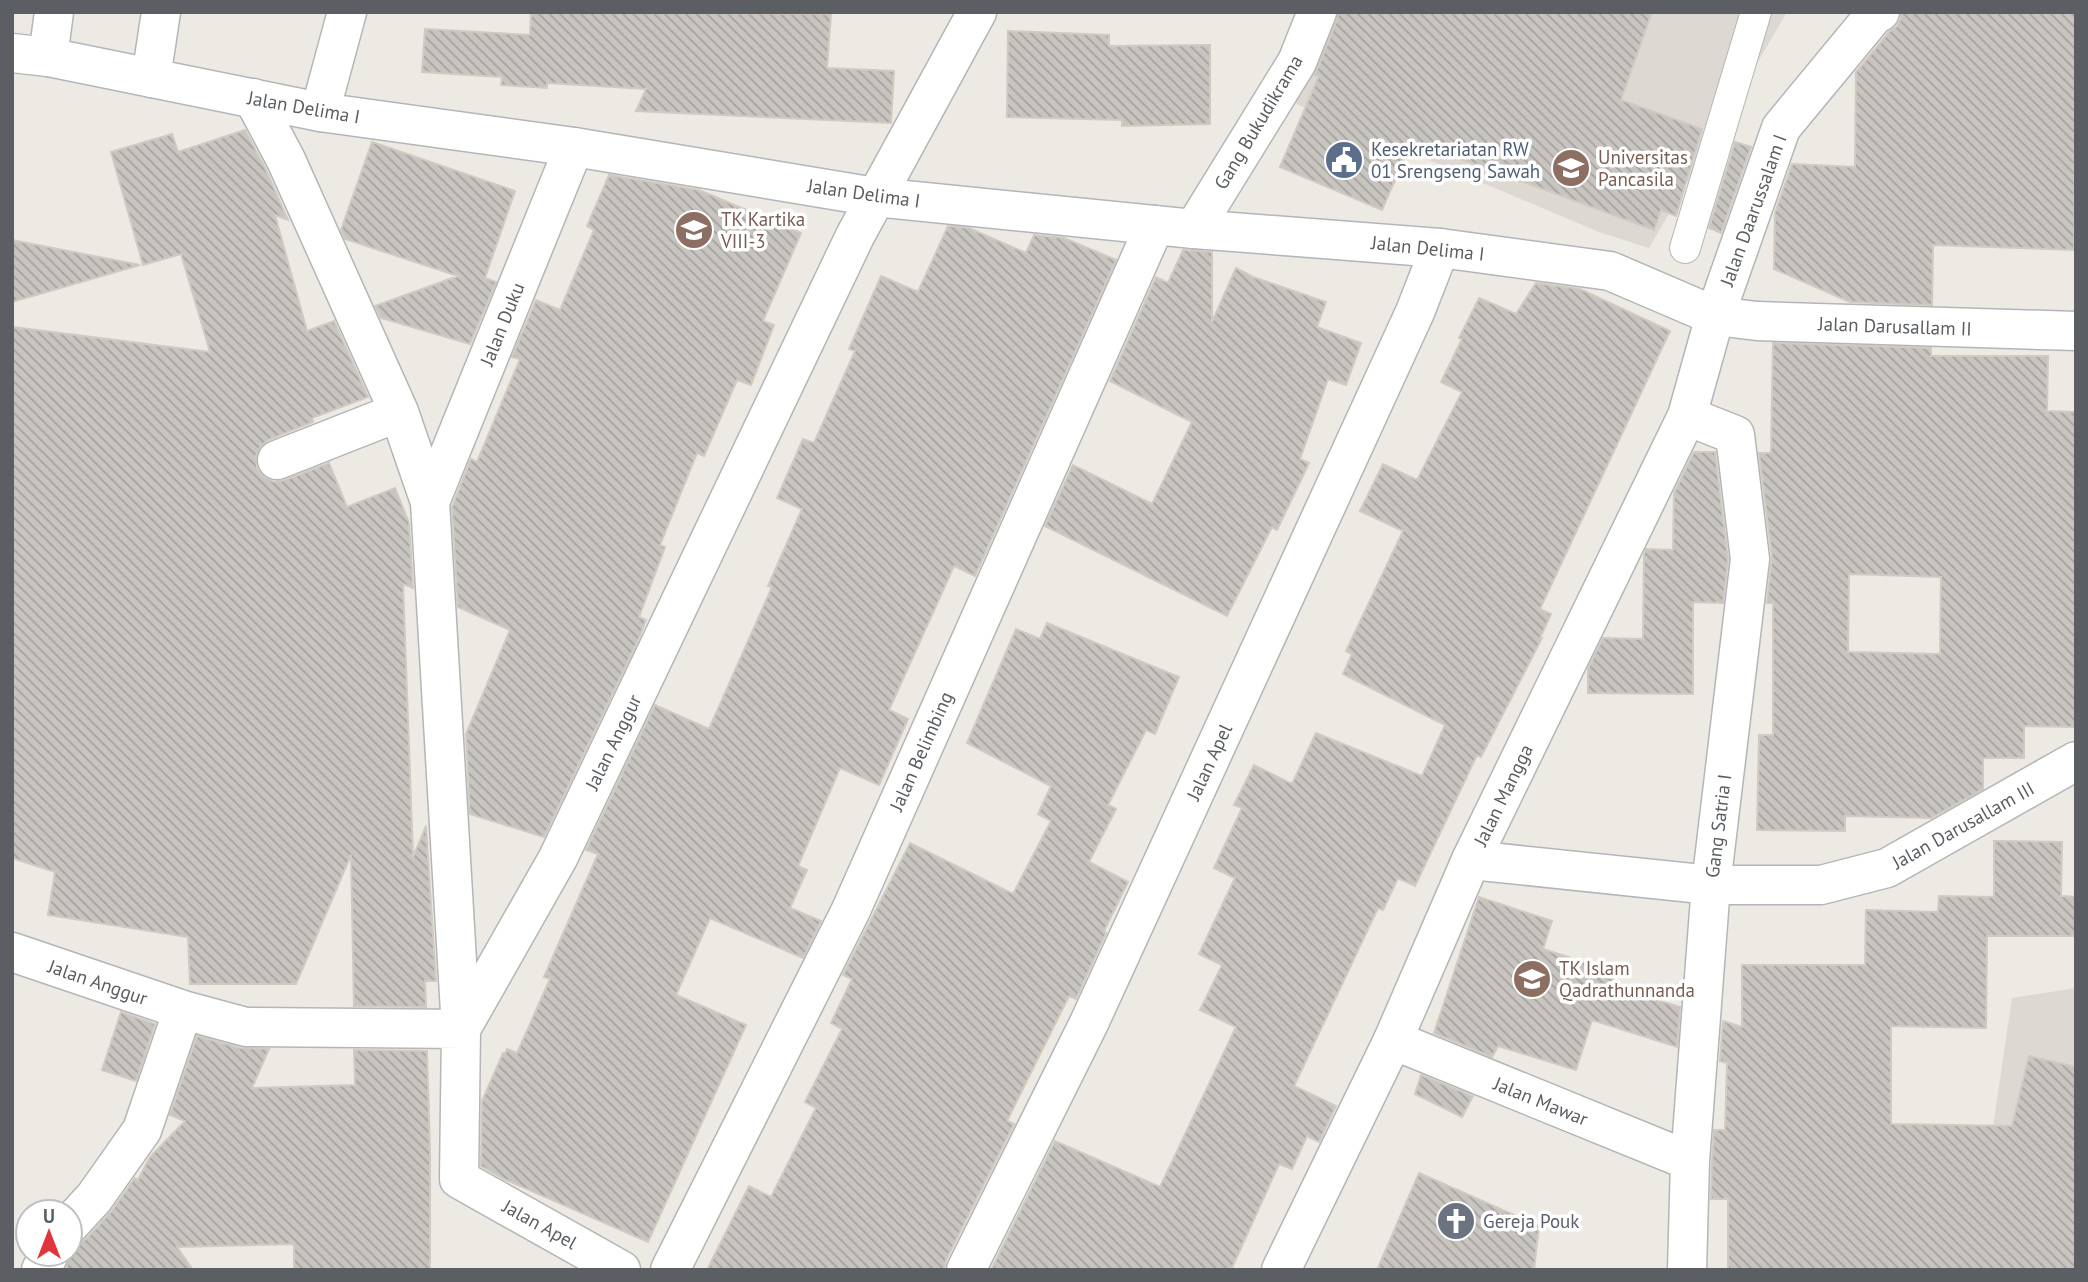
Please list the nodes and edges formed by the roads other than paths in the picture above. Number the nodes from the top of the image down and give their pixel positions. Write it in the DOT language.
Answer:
graph roads {
  1 [pos="54,12"];
  2 [pos="161,12"];
  3 [pos="346,12"];
  4 [pos="977,12"];
  5 [pos="1317,12"];
  6 [pos="1756,12"];
  7 [pos="1880,12"];
  8 [pos="30,55"];
  9 [pos="151,78"];
  10 [pos="253,98"];
  11 [pos="320,112"];
  12 [pos="574,147"];
  13 [pos="874,197"];
  14 [pos="1154,225"];
  15 [pos="1194,229"];
  16 [pos="1440,248"];
  17 [pos="1685,248"];
  18 [pos="1714,316"];
  19 [pos="2076,331"];
  20 [pos="399,412"];
  21 [pos="1687,416"];
  22 [pos="277,460"];
  23 [pos="430,502"];
  24 [pos="2076,761"];
  25 [pos="1471,860"];
  26 [pos="1711,885"];
  27 [pos="12,952"];
  28 [pos="183,1010"];
  29 [pos="461,1029"];
  30 [pos="1393,1040"];
  31 [pos="1690,1161"];
  32 [pos="84,1209"];
  33 [pos="621,1270"];
  34 [pos="670,1270"];
  35 [pos="966,1270"];
  36 [pos="1280,1270"];
  37 [pos="1688,1270"];
  1 -- 8 [label="street"];
  2 -- 9 [label="street"];
  3 -- 11 [label="street"];
  4 -- 13 [label="street, Jalan Anggur"];
  5 -- 15 [label="street, Gang Bukudikrama"];
  6 -- 17 [label="lane"];
  7 -- 18 [label="street, Jalan Daarussalam I"];
  8 -- 9 [label="street, Jalan Delima I"];
  9 -- 10 [label="street, Jalan Delima I"];
  10 -- 11 [label="street, Jalan Delima I"];
  10 -- 20 [label="street"];
  11 -- 12 [label="street, Jalan Delima I"];
  12 -- 13 [label="street, Jalan Delima I"];
  12 -- 23 [label="street, Jalan Duku"];
  13 -- 14 [label="street, Jalan Delima I"];
  13 -- 29 [label="street, Jalan Anggur"];
  14 -- 15 [label="street, Jalan Delima I"];
  14 -- 34 [label="street, Jalan Belimbing"];
  15 -- 16 [label="street, Jalan Delima I"];
  16 -- 18 [label="street, Jalan Delima I"];
  16 -- 35 [label="street, Jalan Apel"];
  18 -- 19 [label="street, Jalan Darusallam II"];
  18 -- 21 [label="street, Jalan Mangga"];
  20 -- 22 [label="street"];
  20 -- 23 [label="street"];
  21 -- 25 [label="street, Jalan Mangga"];
  21 -- 26 [label="street, Gang Satria I"];
  23 -- 29 [label="street"];
  24 -- 26 [label="street, Jalan Darusallam III"];
  25 -- 26 [label="street, Jalan Darusallam III"];
  25 -- 30 [label="street, Jalan Mangga"];
  26 -- 31 [label="street, Gang Satria I"];
  27 -- 28 [label="street, Jalan Anggur"];
  28 -- 29 [label="street, Jalan Anggur"];
  28 -- 32 [label="street"];
  29 -- 33 [label="street, Jalan Apel"];
  30 -- 31 [label="street, Jalan Mawar"];
  30 -- 36 [label="street, Jalan Mangga"];
  31 -- 37 [label="street, Gang Satria I"];
}
